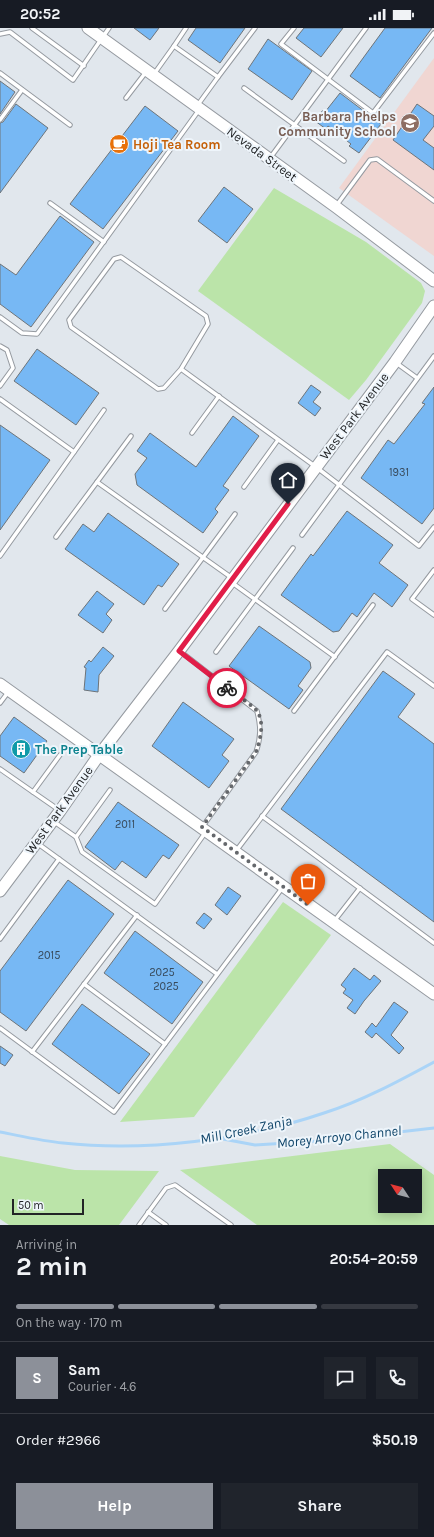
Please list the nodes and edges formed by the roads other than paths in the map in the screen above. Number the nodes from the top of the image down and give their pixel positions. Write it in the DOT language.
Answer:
graph roads {
  1 [pos="32,28"];
  2 [pos="88,28"];
  3 [pos="109,28"];
  4 [pos="186,28"];
  5 [pos="255,28"];
  6 [pos="294,28"];
  7 [pos="366,28"];
  8 [pos="434,32"];
  9 [pos="0,34"];
  10 [pos="102,38"];
  11 [pos="174,46"];
  12 [pos="84,66"];
  13 [pos="0,73"];
  14 [pos="150,73"];
  15 [pos="218,77"];
  16 [pos="328,79"];
  17 [pos="244,88"];
  18 [pos="22,90"];
  19 [pos="126,98"];
  20 [pos="198,108"];
  21 [pos="0,120"];
  22 [pos="70,125"];
  23 [pos="295,125"];
  24 [pos="270,159"];
  25 [pos="344,161"];
  26 [pos="434,201"];
  27 [pos="50,202"];
  28 [pos="336,207"];
  29 [pos="104,242"];
  30 [pos="434,281"];
  31 [pos="434,306"];
  32 [pos="0,317"];
  33 [pos="0,346"];
  34 [pos="434,356"];
  35 [pos="394,362"];
  36 [pos="181,369"];
  37 [pos="417,378"];
  38 [pos="0,386"];
  39 [pos="219,396"];
  40 [pos="0,399"];
  41 [pos="104,410"];
  42 [pos="192,433"];
  43 [pos="131,436"];
  44 [pos="278,440"];
  45 [pos="74,452"];
  46 [pos="316,467"];
  47 [pos="97,482"];
  48 [pos="339,484"];
  49 [pos="244,487"];
  50 [pos="235,514"];
  51 [pos="434,527"];
  52 [pos="302,535"];
  53 [pos="56,537"];
  54 [pos="293,548"];
  55 [pos="0,555"];
  56 [pos="203,557"];
  57 [pos="434,570"];
  58 [pos="232,580"];
  59 [pos="255,600"];
  60 [pos="373,605"];
  61 [pos="165,609"];
  62 [pos="434,615"];
  63 [pos="179,651"];
  64 [pos="216,652"];
  65 [pos="334,657"];
  66 [pos="0,684"];
  67 [pos="434,686"];
  68 [pos="9,690"];
  69 [pos="0,703"];
  70 [pos="294,711"];
  71 [pos="60,755"];
  72 [pos="99,755"];
  73 [pos="0,769"];
  74 [pos="110,790"];
  75 [pos="33,792"];
  76 [pos="60,811"];
  77 [pos="262,816"];
  78 [pos="52,821"];
  79 [pos="205,829"];
  80 [pos="76,837"];
  81 [pos="36,843"];
  82 [pos="235,852"];
  83 [pos="59,859"];
  84 [pos="283,887"];
  85 [pos="360,888"];
  86 [pos="0,891"];
  87 [pos="137,915"];
  88 [pos="333,923"];
  89 [pos="0,940"];
  90 [pos="434,942"];
  91 [pos="217,974"];
  92 [pos="84,984"];
  93 [pos="432,990"];
  94 [pos="0,1028"];
  95 [pos="165,1044"];
  96 [pos="32,1052"];
  97 [pos="148,1212"];
  98 [pos="139,1225"];
  99 [pos="166,1225"];
  100 [pos="231,1225"];
  1 -- 12 [label="lane"];
  2 -- 10 [label="street, Nevada Street"];
  3 -- 10 [label="lane"];
  4 -- 11 [label="lane"];
  5 -- 15 [label="lane"];
  6 -- 16 [label="lane"];
  7 -- 16 [label="lane"];
  8 -- 16 [label="lane"];
  9 -- 12 [label="lane"];
  10 -- 12 [label="lane"];
  10 -- 14 [label="street, Nevada Street"];
  11 -- 14 [label="lane"];
  11 -- 15 [label="lane"];
  13 -- 18 [label="lane"];
  14 -- 19 [label="lane"];
  14 -- 20 [label="street, Nevada Street"];
  15 -- 20 [label="lane"];
  16 -- 23 [label="lane"];
  17 -- 23 [label="lane"];
  18 -- 21 [label="lane"];
  18 -- 22 [label="lane"];
  20 -- 24 [label="street, Nevada Street"];
  20 -- 29 [label="lane"];
  23 -- 24 [label="lane"];
  23 -- 25 [label="lane"];
  24 -- 28 [label="street, Nevada Street"];
  26 -- 28 [label="lane"];
  27 -- 29 [label="lane"];
  28 -- 30 [label="street, Nevada Street"];
  29 -- 32 [label="lane"];
  31 -- 35 [label="street, West Park Avenue"];
  33 -- 38 [label="lane"];
  34 -- 37 [label="lane"];
  35 -- 37 [label="lane"];
  35 -- 46 [label="street, West Park Avenue"];
  36 -- 36 [label="lane"];
  36 -- 39 [label="lane"];
  37 -- 48 [label="lane"];
  39 -- 42 [label="lane"];
  39 -- 44 [label="lane"];
  40 -- 45 [label="lane"];
  41 -- 45 [label="lane"];
  43 -- 47 [label="lane"];
  44 -- 46 [label="lane"];
  44 -- 49 [label="lane"];
  45 -- 55 [label="lane"];
  46 -- 48 [label="lane"];
  46 -- 58 [label="street, West Park Avenue"];
  47 -- 53 [label="lane"];
  47 -- 56 [label="lane"];
  48 -- 51 [label="lane"];
  48 -- 52 [label="lane"];
  50 -- 56 [label="lane"];
  54 -- 59 [label="lane"];
  56 -- 58 [label="lane"];
  56 -- 61 [label="lane"];
  57 -- 62 [label="lane"];
  58 -- 59 [label="lane"];
  58 -- 63 [label="street, West Park Avenue"];
  59 -- 64 [label="lane"];
  59 -- 65 [label="lane"];
  60 -- 65 [label="lane"];
  63 -- 72 [label="street, West Park Avenue"];
  63 -- 79 [label="lane"];
  65 -- 70 [label="lane"];
  66 -- 68 [label="street"];
  67 -- 77 [label="lane"];
  68 -- 69 [label="lane"];
  68 -- 72 [label="street"];
  71 -- 75 [label="lane"];
  72 -- 76 [label="street, West Park Avenue"];
  72 -- 79 [label="street"];
  73 -- 75 [label="lane"];
  74 -- 80 [label="lane"];
  75 -- 76 [label="lane"];
  76 -- 78 [label="street, West Park Avenue"];
  77 -- 82 [label="lane"];
  77 -- 85 [label="lane"];
  78 -- 80 [label="lane"];
  78 -- 81 [label="street, West Park Avenue"];
  79 -- 80 [label="lane"];
  79 -- 82 [label="street"];
  81 -- 83 [label="lane"];
  81 -- 86 [label="street, West Park Avenue"];
  82 -- 84 [label="street"];
  83 -- 87 [label="lane"];
  83 -- 89 [label="lane"];
  84 -- 88 [label="street"];
  84 -- 91 [label="lane"];
  85 -- 88 [label="lane"];
  85 -- 90 [label="lane"];
  87 -- 91 [label="lane"];
  87 -- 92 [label="lane"];
  88 -- 93 [label="street"];
  91 -- 95 [label="lane"];
  92 -- 95 [label="lane"];
  92 -- 96 [label="lane"];
  94 -- 96 [label="lane"];
  95 -- 96 [label="lane"];
  97 -- 98 [label="lane"];
  97 -- 99 [label="lane"];
  97 -- 100 [label="lane"];
}
